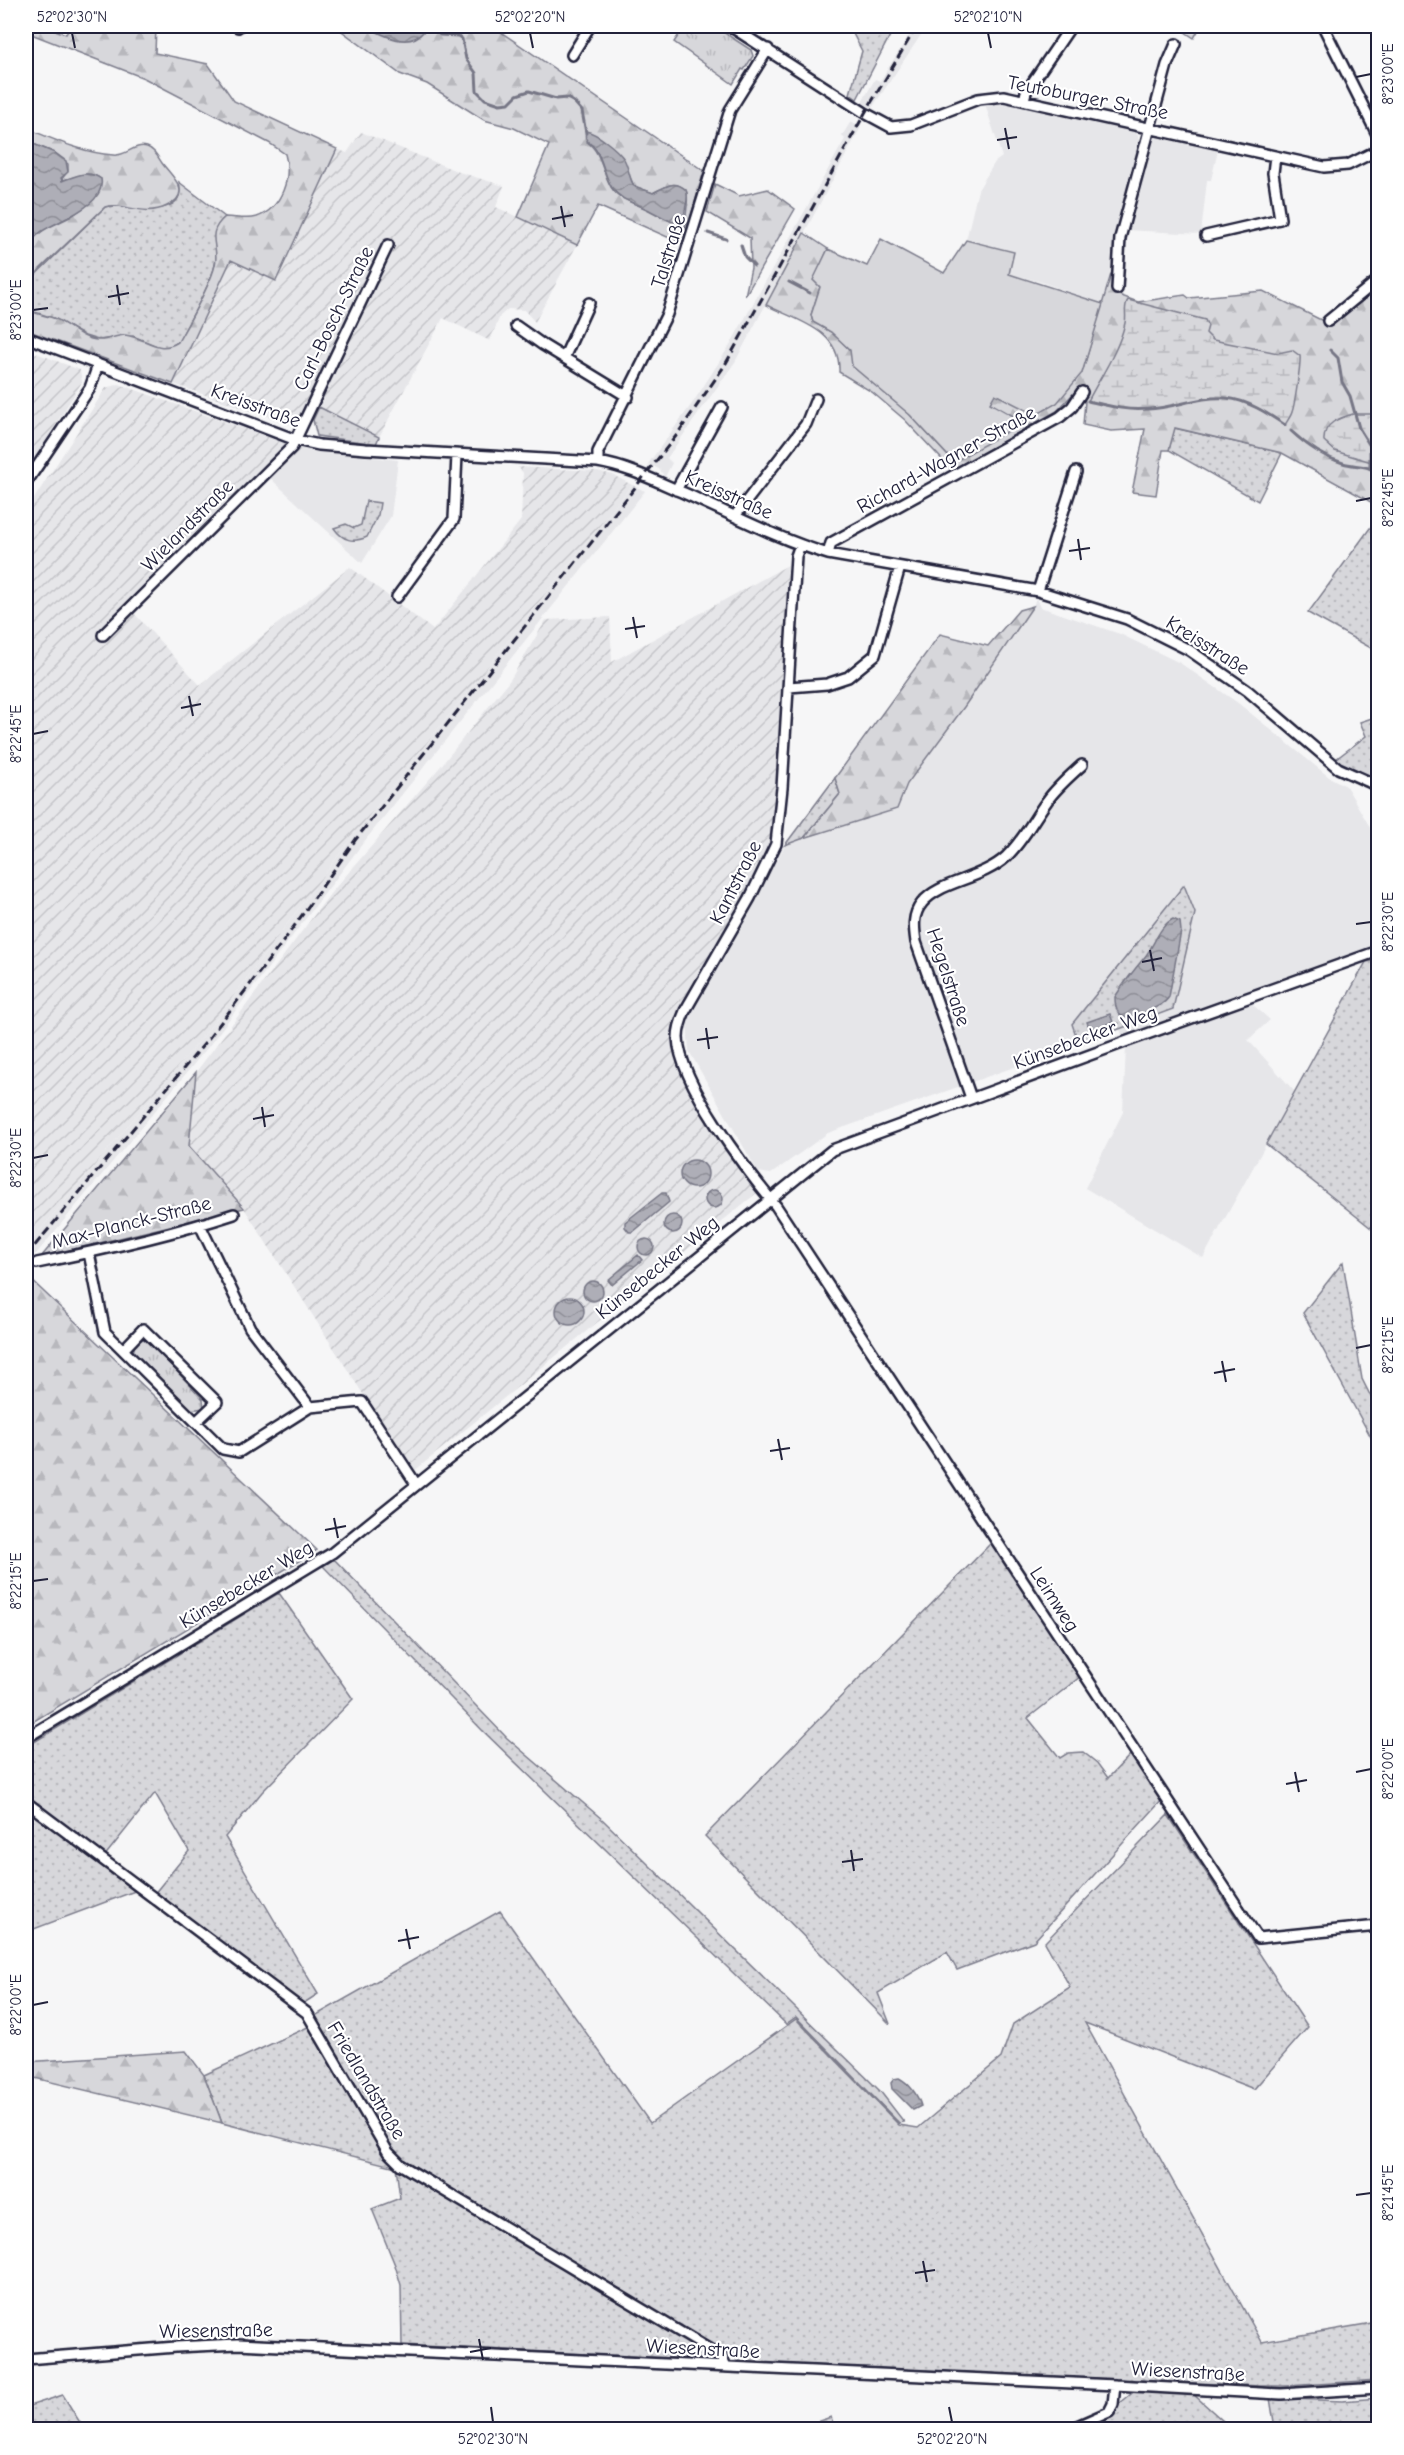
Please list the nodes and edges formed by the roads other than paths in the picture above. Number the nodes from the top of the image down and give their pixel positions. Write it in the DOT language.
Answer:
graph roads {
  1 [pos="590,26"];
  2 [pos="730,26"];
  3 [pos="1071,26"];
  4 [pos="1323,26"];
  5 [pos="1176,44"];
  6 [pos="768,49"];
  7 [pos="572,55"];
  8 [pos="1024,100"];
  9 [pos="1150,128"];
  10 [pos="1378,136"];
  11 [pos="1378,150"];
  12 [pos="1275,156"];
  13 [pos="1206,236"];
  14 [pos="388,245"];
  15 [pos="1378,280"];
  16 [pos="1117,289"];
  17 [pos="589,303"];
  18 [pos="1328,321"];
  19 [pos="516,326"];
  20 [pos="26,337"];
  21 [pos="564,358"];
  22 [pos="98,365"];
  23 [pos="1082,392"];
  24 [pos="628,397"];
  25 [pos="816,399"];
  26 [pos="722,407"];
  27 [pos="296,440"];
  28 [pos="458,455"];
  29 [pos="597,462"];
  30 [pos="1076,472"];
  31 [pos="26,483"];
  32 [pos="676,490"];
  33 [pos="735,516"];
  34 [pos="800,545"];
  35 [pos="828,554"];
  36 [pos="900,567"];
  37 [pos="1038,591"];
  38 [pos="397,597"];
  39 [pos="103,635"];
  40 [pos="789,687"];
  41 [pos="1082,765"];
  42 [pos="1378,786"];
  43 [pos="1378,951"];
  44 [pos="971,1098"];
  45 [pos="770,1199"];
  46 [pos="234,1214"];
  47 [pos="200,1225"];
  48 [pos="89,1253"];
  49 [pos="37,1263"];
  50 [pos="123,1350"];
  51 [pos="310,1407"];
  52 [pos="196,1422"];
  53 [pos="416,1484"];
  54 [pos="26,1738"];
  55 [pos="26,1802"];
  56 [pos="1378,1926"];
  57 [pos="26,2359"];
  58 [pos="726,2367"];
  59 [pos="1115,2385"];
  60 [pos="1378,2388"];
  61 [pos="1068,2430"];
  1 -- 7 [label="street"];
  2 -- 6 [label="street, Teutoburger Straße"];
  3 -- 8 [label="street"];
  4 -- 10 [label="street"];
  5 -- 9 [label="street"];
  6 -- 8 [label="street, Teutoburger Straße"];
  6 -- 24 [label="street, Talstraße"];
  8 -- 9 [label="street, Teutoburger Straße"];
  9 -- 12 [label="street, Teutoburger Straße"];
  9 -- 16 [label="street"];
  11 -- 12 [label="street, Teutoburger Straße"];
  12 -- 13 [label="street"];
  14 -- 27 [label="street, Carl-Bosch-Straße"];
  15 -- 18 [label="street"];
  17 -- 21 [label="street"];
  19 -- 21 [label="street"];
  20 -- 22 [label="street, Kreisstraße"];
  21 -- 24 [label="street"];
  22 -- 27 [label="street, Kreisstraße"];
  22 -- 31 [label="street"];
  23 -- 35 [label="street, Richard-Wagner-Straße"];
  24 -- 29 [label="street, Talstraße"];
  25 -- 33 [label="street"];
  26 -- 32 [label="street"];
  27 -- 28 [label="street, Kreisstraße"];
  27 -- 39 [label="street, Wielandstraße"];
  28 -- 29 [label="street, Kreisstraße"];
  28 -- 38 [label="street"];
  29 -- 32 [label="street, Kreisstraße"];
  30 -- 37 [label="street"];
  32 -- 33 [label="street, Kreisstraße"];
  33 -- 34 [label="street, Kreisstraße"];
  34 -- 35 [label="street, Kreisstraße"];
  34 -- 40 [label="street, Kantstraße"];
  35 -- 36 [label="street, Kreisstraße"];
  36 -- 37 [label="street, Kreisstraße"];
  36 -- 40 [label="street"];
  37 -- 42 [label="street, Kreisstraße"];
  40 -- 45 [label="street, Kantstraße"];
  41 -- 44 [label="street, Hegelstraße"];
  43 -- 44 [label="street, Künsebecker Weg"];
  44 -- 45 [label="street, Künsebecker Weg"];
  45 -- 53 [label="street, Künsebecker Weg"];
  45 -- 56 [label="street, Leimweg"];
  46 -- 47 [label="street, Max-Planck-Straße"];
  47 -- 48 [label="street, Max-Planck-Straße"];
  47 -- 51 [label="street"];
  48 -- 49 [label="street, Max-Planck-Straße"];
  48 -- 50 [label="street"];
  50 -- 52 [label="street"];
  50 -- 52 [label="street"];
  51 -- 52 [label="street"];
  51 -- 53 [label="street"];
  53 -- 54 [label="street, Künsebecker Weg"];
  55 -- 58 [label="street, Friedlandstraße"];
  57 -- 58 [label="street, Wiesenstraße"];
  58 -- 59 [label="street, Wiesenstraße"];
  59 -- 60 [label="street, Wiesenstraße"];
  59 -- 61 [label="street"];
}
